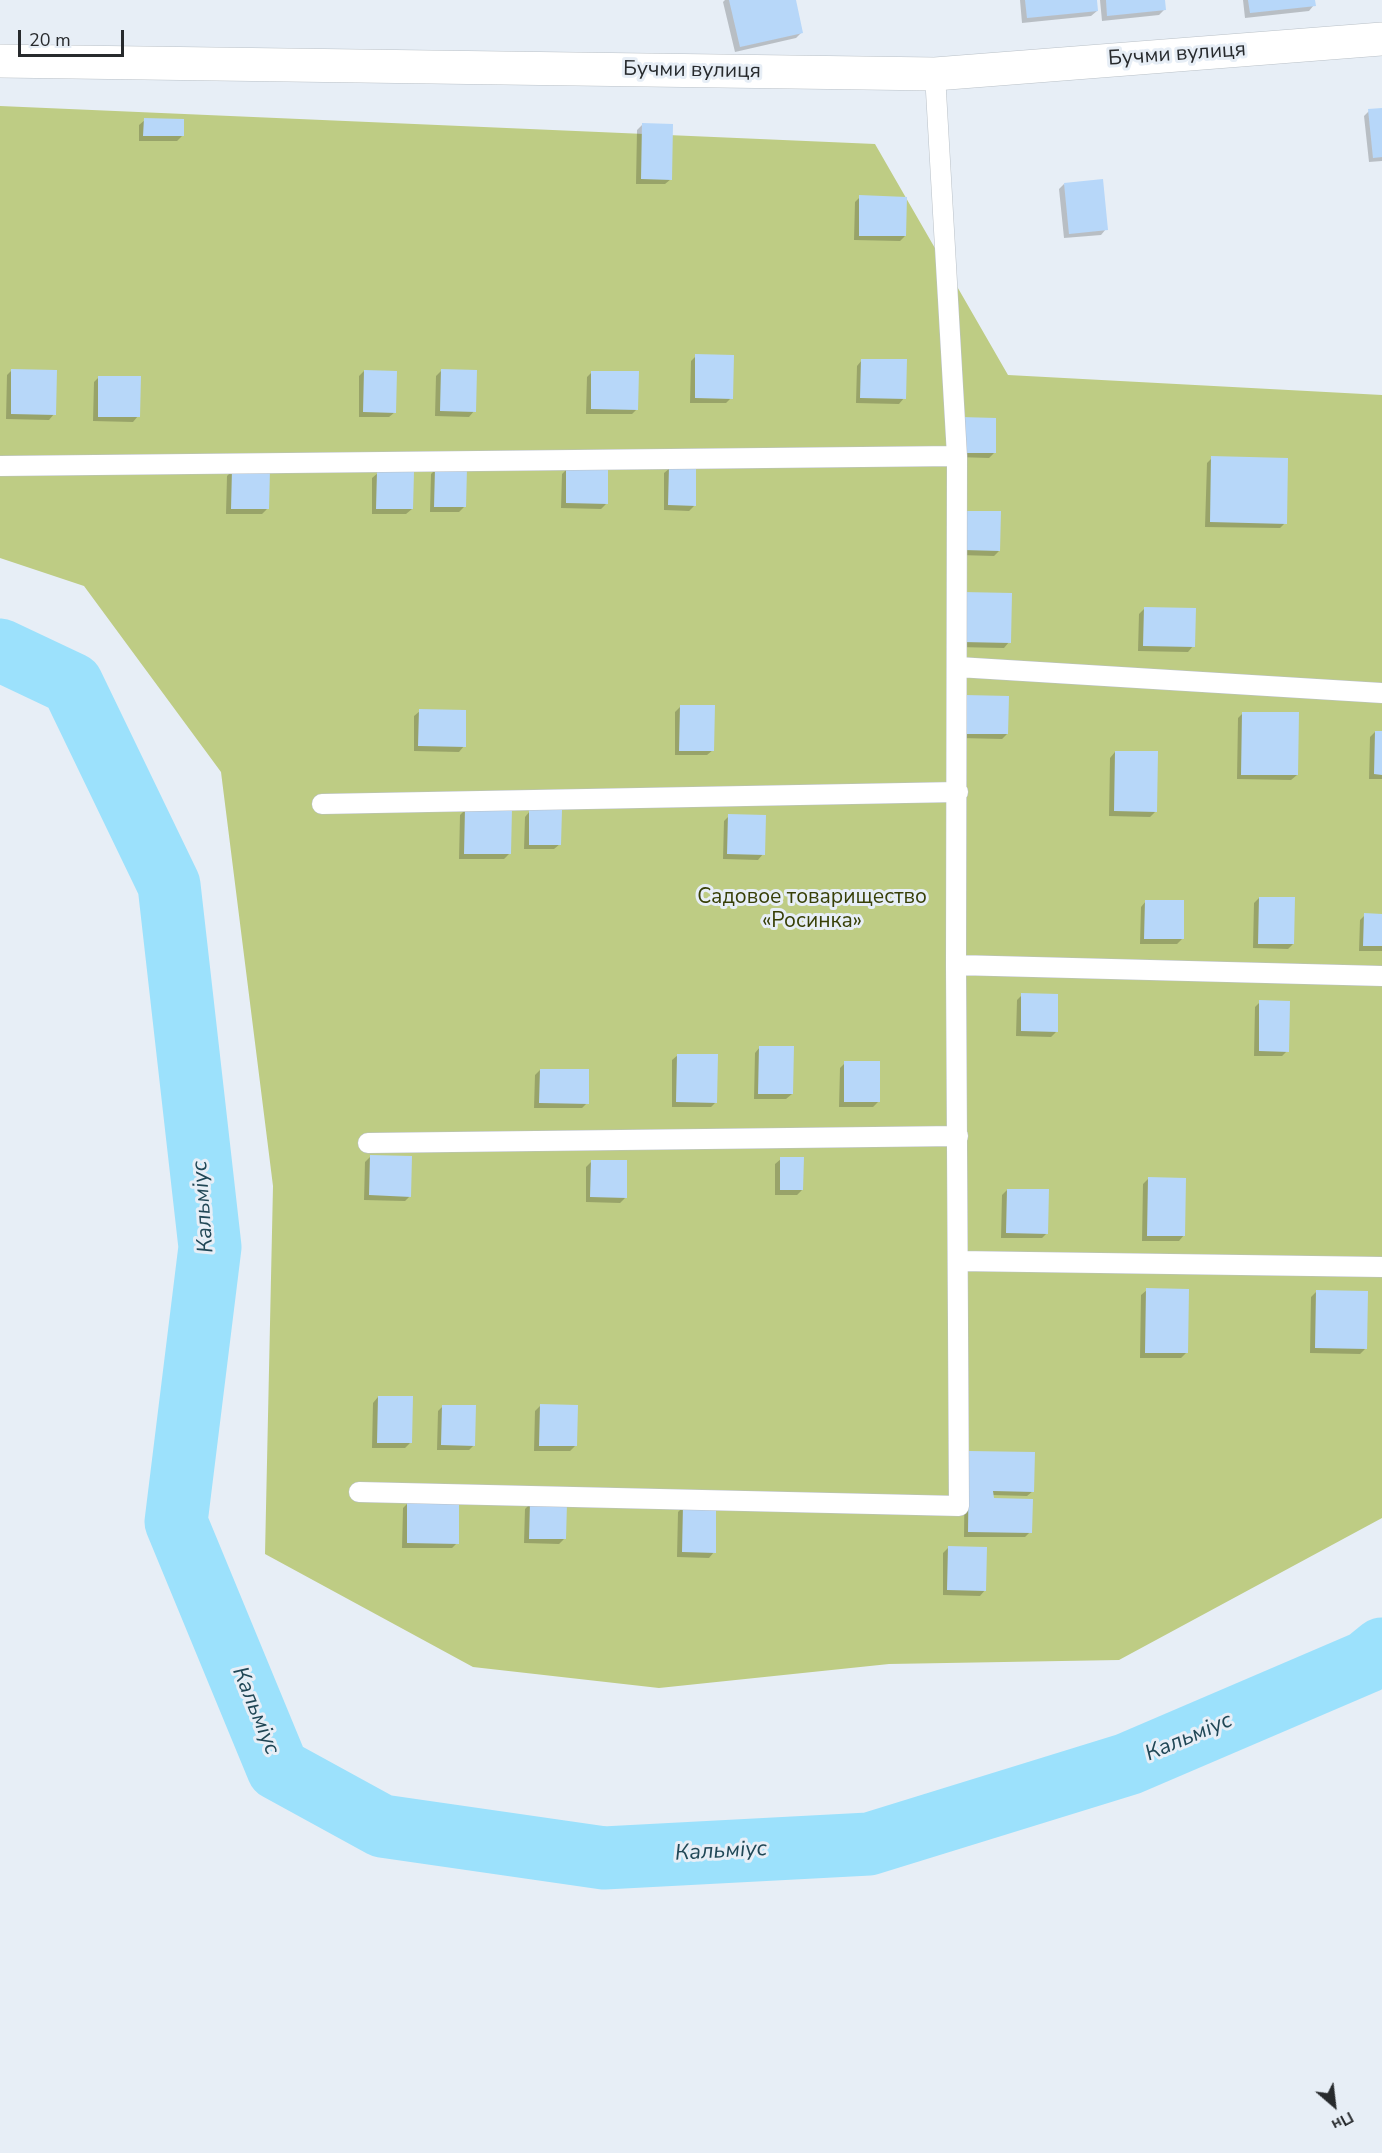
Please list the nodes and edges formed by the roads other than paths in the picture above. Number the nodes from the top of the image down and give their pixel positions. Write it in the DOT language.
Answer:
graph roads {
  1 [pos="1382,39"];
  2 [pos="0,61"];
  3 [pos="935,74"];
  4 [pos="957,456"];
  5 [pos="0,466"];
  6 [pos="958,667"];
  7 [pos="1382,693"];
  8 [pos="958,792"];
  9 [pos="322,804"];
  10 [pos="956,965"];
  11 [pos="1382,976"];
  12 [pos="958,1136"];
  13 [pos="368,1143"];
  14 [pos="958,1261"];
  15 [pos="1382,1267"];
  16 [pos="359,1492"];
  1 -- 3 [label="street, Бучми вулиця"];
  2 -- 3 [label="street, Бучми вулиця"];
  3 -- 4 [label="lane"];
  4 -- 5 [label="lane"];
  4 -- 6 [label="lane"];
  6 -- 7 [label="lane"];
  6 -- 8 [label="lane"];
  8 -- 9 [label="lane"];
  8 -- 10 [label="lane"];
  10 -- 11 [label="lane"];
  10 -- 12 [label="lane"];
  12 -- 13 [label="lane"];
  12 -- 14 [label="lane"];
  14 -- 15 [label="lane"];
  14 -- 16 [label="lane"];
}
